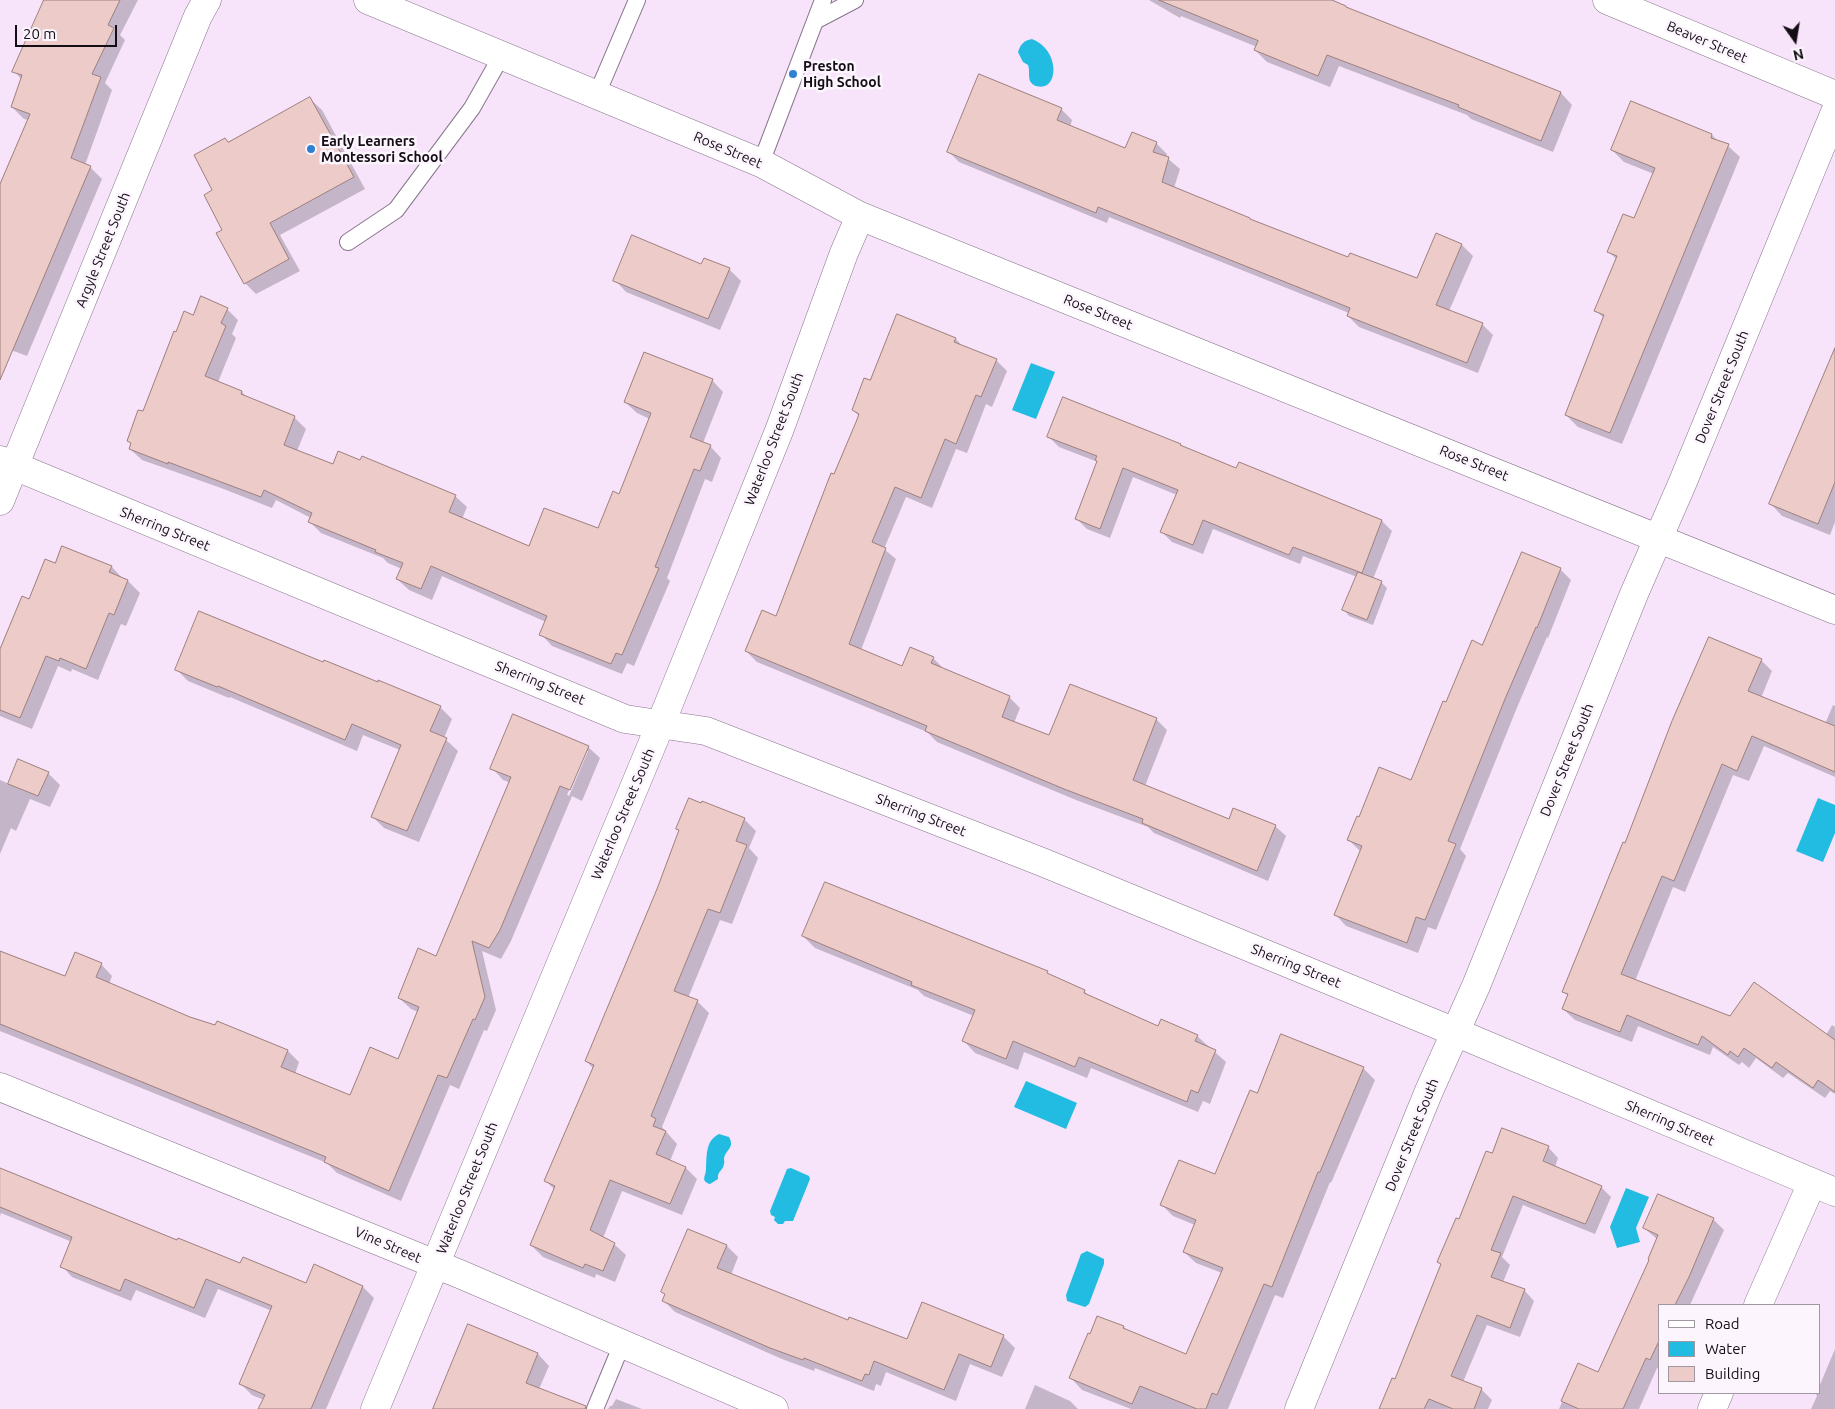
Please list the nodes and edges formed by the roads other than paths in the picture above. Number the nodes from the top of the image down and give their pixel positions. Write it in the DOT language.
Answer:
graph roads {
  1 [pos="207,0"];
  2 [pos="368,0"];
  3 [pos="637,0"];
  4 [pos="823,0"];
  5 [pos="855,0"];
  6 [pos="1607,0"];
  7 [pos="815,21"];
  8 [pos="502,54"];
  9 [pos="597,94"];
  10 [pos="1835,95"];
  11 [pos="1835,112"];
  12 [pos="761,163"];
  13 [pos="860,216"];
  14 [pos="348,242"];
  15 [pos="7,463"];
  16 [pos="0,501"];
  17 [pos="1658,538"];
  18 [pos="1835,610"];
  19 [pos="661,724"];
  20 [pos="1455,1032"];
  21 [pos="0,1087"];
  22 [pos="1823,1188"];
  23 [pos="435,1265"];
  24 [pos="1759,1304"];
  25 [pos="622,1344"];
  26 [pos="1719,1394"];
  27 [pos="375,1409"];
  28 [pos="595,1409"];
  29 [pos="774,1409"];
  30 [pos="1299,1409"];
  31 [pos="1712,1409"];
  1 -- 15 [label="street, Argyle Street South"];
  2 -- 8 [label="street, Rose Street"];
  3 -- 9 [label="lane"];
  4 -- 7 [label="lane"];
  5 -- 7 [label="lane"];
  6 -- 10 [label="street, Beaver Street"];
  7 -- 12 [label="lane"];
  8 -- 9 [label="street, Rose Street"];
  8 -- 14 [label="lane"];
  9 -- 12 [label="street, Rose Street"];
  11 -- 17 [label="street, Dover Street South"];
  12 -- 13 [label="street, Rose Street"];
  13 -- 17 [label="street, Rose Street"];
  13 -- 19 [label="street, Waterloo Street South"];
  15 -- 16 [label="street, Argyle Street South"];
  15 -- 19 [label="street, Sherring Street"];
  17 -- 18 [label="street, Rose Street"];
  17 -- 20 [label="street, Dover Street South"];
  19 -- 20 [label="street, Sherring Street"];
  19 -- 23 [label="street, Waterloo Street South"];
  20 -- 22 [label="street, Sherring Street"];
  20 -- 30 [label="street, Dover Street South"];
  21 -- 23 [label="street, Vine Street"];
  22 -- 24 [label="street"];
  23 -- 25 [label="street, Vine Street"];
  23 -- 27 [label="street, Waterloo Street South"];
  25 -- 28 [label="lane"];
  25 -- 29 [label="street, Vine Street"];
  26 -- 31 [label="street"];
}
